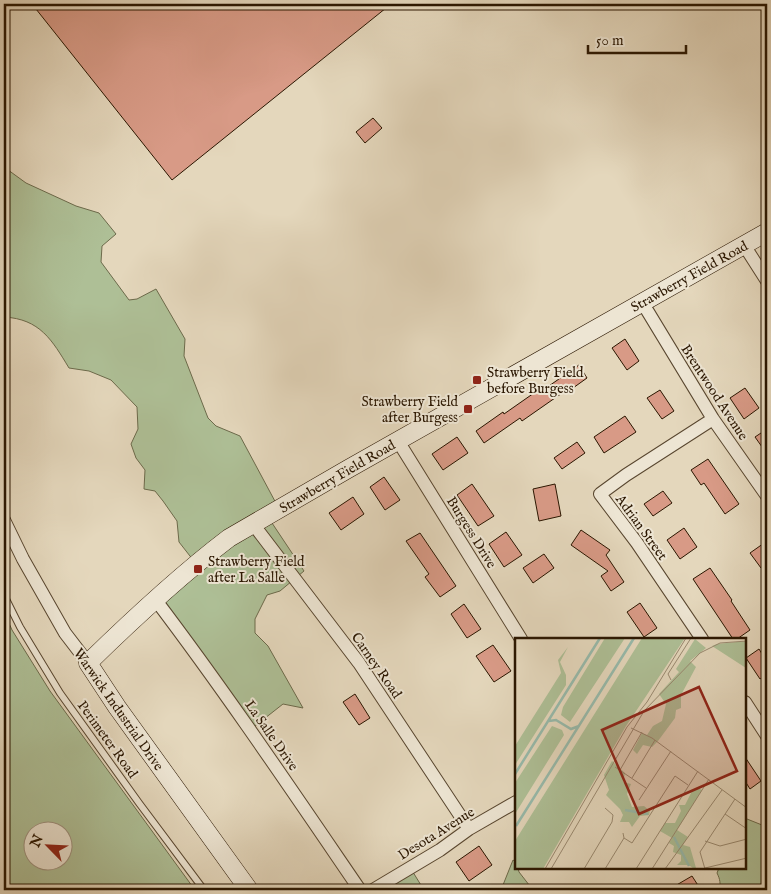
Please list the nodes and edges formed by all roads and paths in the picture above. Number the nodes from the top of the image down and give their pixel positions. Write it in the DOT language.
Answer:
graph roads {
  1 [pos="767,232"];
  2 [pos="744,245"];
  3 [pos="767,282"];
  4 [pos="642,302"];
  5 [pos="713,419"];
  6 [pos="398,441"];
  7 [pos="767,496"];
  8 [pos="4,520"];
  9 [pos="253,524"];
  10 [pos="4,595"];
  11 [pos="155,599"];
  12 [pos="520,638"];
  13 [pos="701,638"];
  14 [pos="88,663"];
  15 [pos="746,704"];
  16 [pos="767,736"];
  17 [pos="515,803"];
  18 [pos="469,829"];
  19 [pos="204,890"];
  20 [pos="249,890"];
  21 [pos="360,890"];
  22 [pos="373,890"];
  1 -- 2 [label="street, Strawberry Field Road"];
  2 -- 3 [label="street"];
  2 -- 4 [label="street, Strawberry Field Road"];
  4 -- 5 [label="street, Brentwood Avenue"];
  4 -- 6 [label="street, Strawberry Field Road"];
  5 -- 7 [label="street, Brentwood Avenue"];
  5 -- 13 [label="street, Adrian Street"];
  6 -- 9 [label="street, Strawberry Field Road"];
  6 -- 12 [label="street, Burgess Drive"];
  8 -- 14 [label="street, Warwick Industrial Drive"];
  9 -- 11 [label="street, Strawberry Field Road"];
  9 -- 18 [label="street, Carney Road"];
  10 -- 19 [label="lane, Perimeter Road"];
  11 -- 14 [label="street, Strawberry Field Road"];
  11 -- 21 [label="street, La Salle Drive"];
  14 -- 20 [label="street, Warwick Industrial Drive"];
  15 -- 16 [label="street"];
  17 -- 18 [label="street, Desota Avenue"];
  18 -- 22 [label="street, Desota Avenue"];
}
